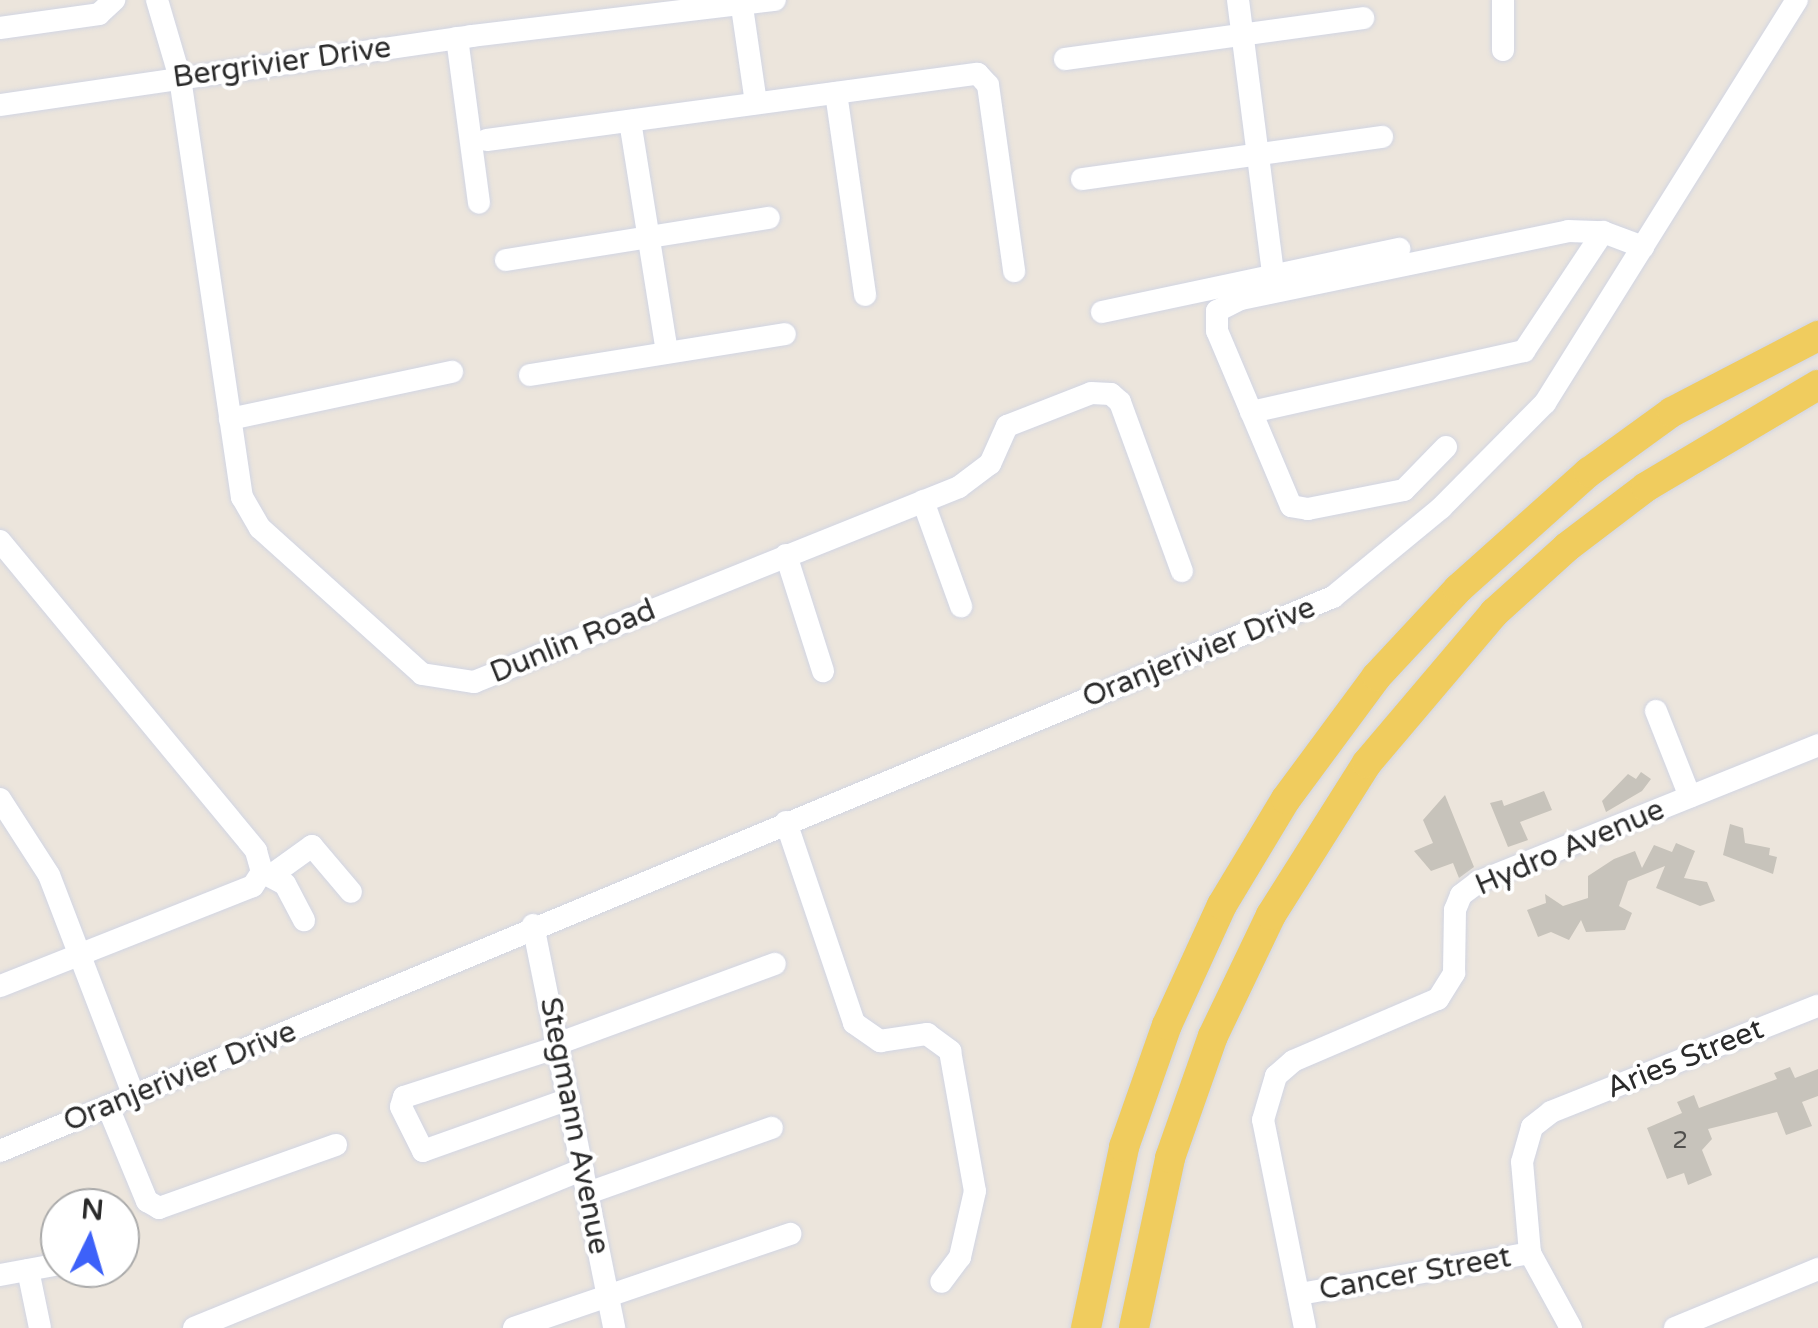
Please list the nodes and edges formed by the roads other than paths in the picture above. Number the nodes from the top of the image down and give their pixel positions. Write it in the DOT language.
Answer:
graph roads {
  1 [pos="114,0"];
  2 [pos="157,0"];
  3 [pos="701,0"];
  4 [pos="774,0"];
  5 [pos="1238,0"];
  6 [pos="1503,0"];
  7 [pos="1797,0"];
  8 [pos="742,2"];
  9 [pos="1364,18"];
  10 [pos="565,24"];
  11 [pos="0,28"];
  12 [pos="1243,35"];
  13 [pos="457,38"];
  14 [pos="1503,50"];
  15 [pos="1066,59"];
  16 [pos="180,78"];
  17 [pos="836,93"];
  18 [pos="756,103"];
  19 [pos="0,105"];
  20 [pos="630,122"];
  21 [pos="1382,137"];
  22 [pos="487,140"];
  23 [pos="1258,153"];
  24 [pos="1082,179"];
  25 [pos="479,204"];
  26 [pos="769,218"];
  27 [pos="1602,232"];
  28 [pos="649,237"];
  29 [pos="1644,247"];
  30 [pos="1398,248"];
  31 [pos="506,260"];
  32 [pos="1014,271"];
  33 [pos="1272,275"];
  34 [pos="865,296"];
  35 [pos="1102,312"];
  36 [pos="785,334"];
  37 [pos="1818,336"];
  38 [pos="668,352"];
  39 [pos="452,372"];
  40 [pos="530,376"];
  41 [pos="1818,385"];
  42 [pos="1251,412"];
  43 [pos="230,418"];
  44 [pos="1446,447"];
  45 [pos="923,501"];
  46 [pos="0,541"];
  47 [pos="786,556"];
  48 [pos="1182,571"];
  49 [pos="961,606"];
  50 [pos="824,672"];
  51 [pos="1656,712"];
  52 [pos="1818,745"];
  53 [pos="1690,797"];
  54 [pos="0,799"];
  55 [pos="786,822"];
  56 [pos="267,873"];
  57 [pos="351,892"];
  58 [pos="304,920"];
  59 [pos="533,925"];
  60 [pos="83,954"];
  61 [pos="775,964"];
  62 [pos="0,986"];
  63 [pos="1818,1006"];
  64 [pos="558,1045"];
  65 [pos="131,1090"];
  66 [pos="569,1099"];
  67 [pos="108,1107"];
  68 [pos="772,1128"];
  69 [pos="0,1140"];
  70 [pos="336,1145"];
  71 [pos="0,1151"];
  72 [pos="583,1169"];
  73 [pos="588,1193"];
  74 [pos="790,1234"];
  75 [pos="1530,1253"];
  76 [pos="40,1268"];
  77 [pos="1818,1269"];
  78 [pos="28,1270"];
  79 [pos="0,1275"];
  80 [pos="941,1282"];
  81 [pos="607,1293"];
  82 [pos="1300,1294"];
  83 [pos="40,1328"];
  84 [pos="194,1328"];
  85 [pos="514,1328"];
  86 [pos="614,1328"];
  87 [pos="1086,1328"];
  88 [pos="1134,1328"];
  89 [pos="1306,1328"];
  90 [pos="1570,1328"];
  91 [pos="1676,1328"];
  1 -- 11 [label="street"];
  2 -- 16 [label="street, Dunlin Road"];
  3 -- 10 [label="street, Bergrivier Drive"];
  4 -- 8 [label="street, Bergrivier Drive"];
  5 -- 12 [label="street"];
  6 -- 14 [label="street"];
  7 -- 29 [label="street, Oranjerivier Drive"];
  8 -- 10 [label="street, Bergrivier Drive"];
  8 -- 18 [label="street"];
  9 -- 12 [label="street"];
  10 -- 13 [label="street, Bergrivier Drive"];
  12 -- 15 [label="street"];
  12 -- 23 [label="street"];
  13 -- 16 [label="street, Bergrivier Drive"];
  13 -- 25 [label="street"];
  16 -- 19 [label="street, Bergrivier Drive"];
  16 -- 43 [label="street, Dunlin Road"];
  17 -- 18 [label="street"];
  17 -- 32 [label="street"];
  17 -- 34 [label="street"];
  18 -- 20 [label="street"];
  20 -- 22 [label="street"];
  20 -- 28 [label="street"];
  21 -- 23 [label="street"];
  23 -- 24 [label="street"];
  23 -- 33 [label="street"];
  26 -- 28 [label="street"];
  27 -- 29 [label="street"];
  27 -- 42 [label="street"];
  27 -- 42 [label="street"];
  28 -- 31 [label="street"];
  28 -- 38 [label="street"];
  29 -- 55 [label="street, Oranjerivier Drive"];
  30 -- 33 [label="street"];
  33 -- 35 [label="street"];
  36 -- 38 [label="street"];
  37 -- 87 [label="main road"];
  38 -- 40 [label="street"];
  39 -- 43 [label="street"];
  41 -- 88 [label="main road"];
  42 -- 44 [label="street"];
  43 -- 47 [label="street, Dunlin Road"];
  45 -- 47 [label="street, Dunlin Road"];
  45 -- 48 [label="street, Dunlin Road"];
  45 -- 49 [label="street"];
  46 -- 56 [label="street"];
  47 -- 50 [label="street"];
  51 -- 53 [label="street"];
  52 -- 53 [label="street, Hydro Avenue"];
  53 -- 82 [label="street, Hydro Avenue"];
  54 -- 60 [label="street"];
  55 -- 59 [label="street, Oranjerivier Drive"];
  55 -- 80 [label="street"];
  56 -- 57 [label="street"];
  56 -- 58 [label="street"];
  56 -- 60 [label="street"];
  59 -- 64 [label="street, Stegmann Avenue"];
  59 -- 65 [label="street, Oranjerivier Drive"];
  60 -- 62 [label="street"];
  60 -- 65 [label="street"];
  61 -- 64 [label="street"];
  63 -- 75 [label="street, Aries Street"];
  64 -- 66 [label="street, Stegmann Avenue"];
  64 -- 66 [label="street"];
  65 -- 67 [label="street, Oranjerivier Drive"];
  65 -- 69 [label="street, Oranjerivier Drive"];
  66 -- 72 [label="street, Stegmann Avenue"];
  67 -- 70 [label="street"];
  67 -- 71 [label="street, Oranjerivier Drive"];
  68 -- 73 [label="street"];
  72 -- 73 [label="street, Stegmann Avenue"];
  72 -- 84 [label="street"];
  73 -- 81 [label="street, Stegmann Avenue"];
  74 -- 81 [label="street"];
  75 -- 82 [label="street, Cancer Street"];
  75 -- 90 [label="street"];
  76 -- 78 [label="street"];
  77 -- 91 [label="street"];
  78 -- 79 [label="street"];
  78 -- 83 [label="street"];
  81 -- 85 [label="street"];
  81 -- 86 [label="street, Stegmann Avenue"];
  82 -- 89 [label="street"];
}
